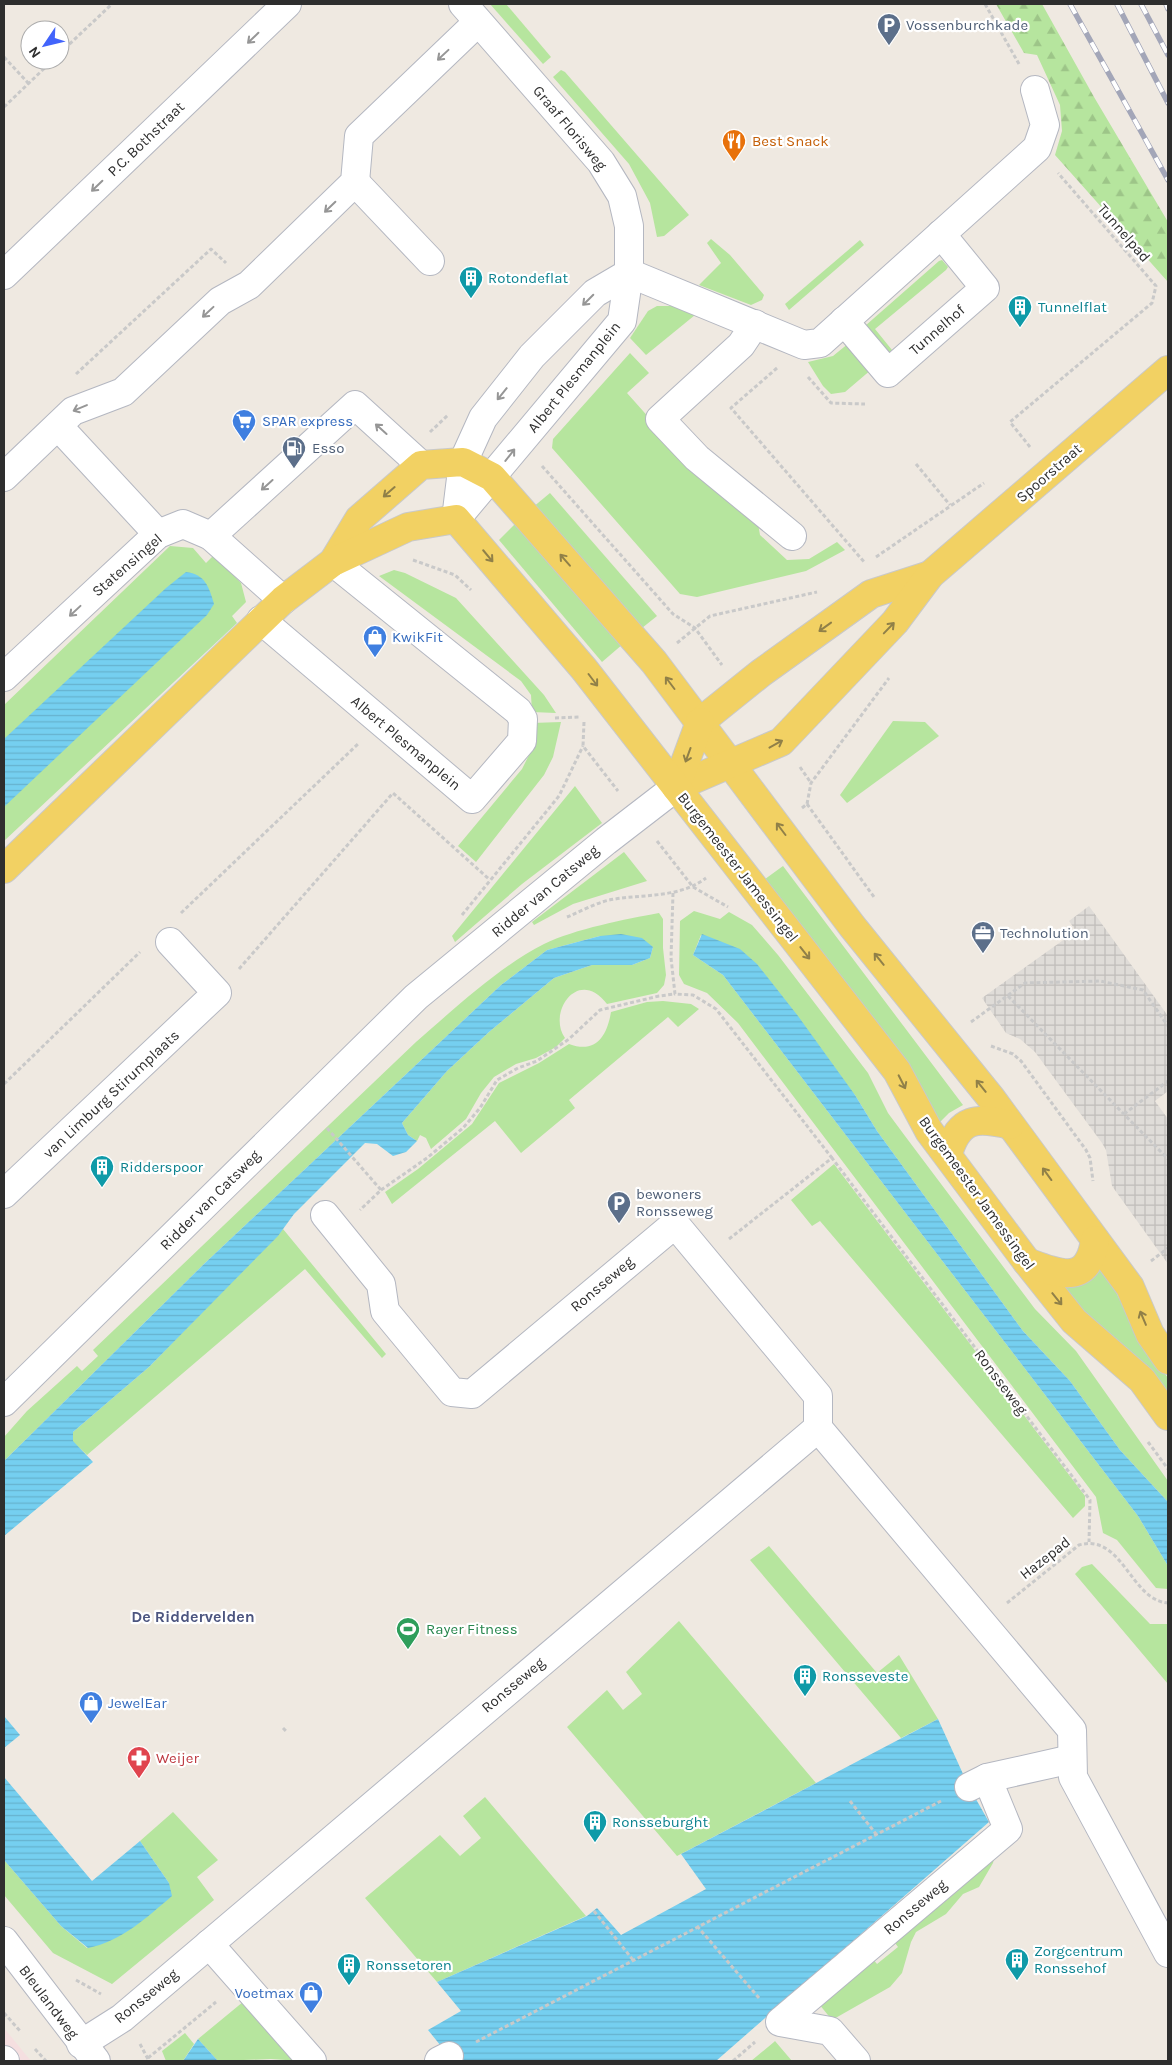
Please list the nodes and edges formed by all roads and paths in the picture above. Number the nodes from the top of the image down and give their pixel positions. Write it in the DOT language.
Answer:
graph roads {
  1 [pos="112,4"];
  2 [pos="287,4"];
  3 [pos="986,4"];
  4 [pos="470,13"];
  5 [pos="70,44"];
  6 [pos="1013,54"];
  7 [pos="4,56"];
  8 [pos="43,70"];
  9 [pos="28,84"];
  10 [pos="1035,90"];
  11 [pos="4,107"];
  12 [pos="1037,148"];
  13 [pos="355,182"];
  14 [pos="941,234"];
  15 [pos="430,261"];
  16 [pos="629,273"];
  17 [pos="4,274"];
  18 [pos="249,285"];
  19 [pos="844,321"];
  20 [pos="755,324"];
  21 [pos="804,345"];
  22 [pos="1168,370"];
  23 [pos="72,378"];
  24 [pos="864,404"];
  25 [pos="58,426"];
  26 [pos="518,444"];
  27 [pos="1034,451"];
  28 [pos="463,462"];
  29 [pos="916,464"];
  30 [pos="421,465"];
  31 [pos="4,477"];
  32 [pos="492,477"];
  33 [pos="992,478"];
  34 [pos="950,505"];
  35 [pos="456,519"];
  36 [pos="158,534"];
  37 [pos="211,536"];
  38 [pos="792,536"];
  39 [pos="380,541"];
  40 [pos="333,562"];
  41 [pos="930,575"];
  42 [pos="473,591"];
  43 [pos="819,591"];
  44 [pos="283,600"];
  45 [pos="261,620"];
  46 [pos="894,672"];
  47 [pos="4,677"];
  48 [pos="577,711"];
  49 [pos="584,717"];
  50 [pos="700,722"];
  51 [pos="380,723"];
  52 [pos="583,746"];
  53 [pos="732,765"];
  54 [pos="676,787"];
  55 [pos="807,804"];
  56 [pos="4,869"];
  57 [pos="490,880"];
  58 [pos="693,888"];
  59 [pos="673,893"];
  60 [pos="460,917"];
  61 [pos="560,920"];
  62 [pos="173,930"];
  63 [pos="142,951"];
  64 [pos="217,993"];
  65 [pos="675,994"];
  66 [pos="1008,996"];
  67 [pos="967,1025"];
  68 [pos="1168,1026"];
  69 [pos="1168,1081"];
  70 [pos="4,1084"];
  71 [pos="1124,1114"];
  72 [pos="1010,1124"];
  73 [pos="333,1134"];
  74 [pos="948,1154"];
  75 [pos="832,1158"];
  76 [pos="1168,1159"];
  77 [pos="381,1190"];
  78 [pos="4,1194"];
  79 [pos="331,1223"];
  80 [pos="1095,1240"];
  81 [pos="1168,1248"];
  82 [pos="703,1260"];
  83 [pos="1026,1262"];
  84 [pos="1148,1263"];
  85 [pos="1168,1360"];
  86 [pos="4,1402"];
  87 [pos="1168,1416"];
  88 [pos="818,1428"];
  89 [pos="1090,1542"];
  90 [pos="1168,1603"];
  91 [pos="983,1622"];
  92 [pos="283,1728"];
  93 [pos="287,1732"];
  94 [pos="1072,1759"];
  95 [pos="978,1782"];
  96 [pos="850,1801"];
  97 [pos="876,1834"];
  98 [pos="594,1911"];
  99 [pos="697,1926"];
  100 [pos="4,1942"];
  101 [pos="209,1944"];
  102 [pos="1168,1953"];
  103 [pos="633,1960"];
  104 [pos="242,1981"];
  105 [pos="776,2018"];
  106 [pos="88,2052"];
  107 [pos="148,2058"];
  108 [pos="444,2059"];
  109 [pos="312,2061"];
  110 [pos="856,2061"];
  1 -- 5 [label="path"];
  2 -- 17 [label="street, P.C. Bothstraat, one-way"];
  3 -- 6 [label="path"];
  4 -- 13 [label="street, one-way"];
  4 -- 16 [label="street, Graaf Florisweg"];
  7 -- 9 [label="path"];
  8 -- 9 [label="path"];
  9 -- 11 [label="path"];
  10 -- 12 [label="street"];
  12 -- 14 [label="street"];
  12 -- 27 [label="path, Tunnelpad"];
  13 -- 15 [label="street"];
  13 -- 18 [label="street, one-way"];
  14 -- 19 [label="street"];
  14 -- 19 [label="street, Tunnelhof"];
  16 -- 20 [label="street"];
  16 -- 26 [label="street, Albert Plesmanplein"];
  16 -- 28 [label="street, one-way"];
  18 -- 23 [label="path"];
  18 -- 25 [label="street, one-way"];
  19 -- 21 [label="street"];
  20 -- 21 [label="street"];
  20 -- 38 [label="street"];
  21 -- 24 [label="path"];
  21 -- 34 [label="path"];
  22 -- 41 [label="main road, Spoorstraat"];
  25 -- 31 [label="street"];
  25 -- 36 [label="street"];
  32 -- 26 [label="street, Albert Plesmanplein, one-way"];
  26 -- 43 [label="path, Albert Plesmanplein"];
  28 -- 30 [label="main road"];
  28 -- 32 [label="main road"];
  28 -- 35 [label="street"];
  29 -- 34 [label="path"];
  30 -- 37 [label="street, one-way"];
  30 -- 40 [label="main road, one-way"];
  32 -- 35 [label="street, Albert Plesmanplein"];
  50 -- 32 [label="main road, one-way"];
  33 -- 34 [label="path"];
  35 -- 39 [label="main road"];
  35 -- 54 [label="main road, one-way"];
  36 -- 37 [label="street, Statensingel"];
  36 -- 47 [label="street, Statensingel, one-way"];
  37 -- 44 [label="street, Statensingel"];
  39 -- 40 [label="main road"];
  39 -- 42 [label="path"];
  40 -- 44 [label="main road"];
  40 -- 51 [label="street, Albert Plesmanplein"];
  41 -- 50 [label="main road, Spoorstraat, one-way"];
  53 -- 41 [label="main road, Spoorstraat, one-way"];
  44 -- 45 [label="main road"];
  45 -- 51 [label="street, Albert Plesmanplein"];
  45 -- 56 [label="main road"];
  46 -- 55 [label="path"];
  48 -- 49 [label="path"];
  50 -- 53 [label="main road"];
  50 -- 54 [label="main road, one-way"];
  51 -- 62 [label="path"];
  52 -- 57 [label="path"];
  53 -- 54 [label="main road"];
  72 -- 53 [label="main road, one-way"];
  54 -- 74 [label="main road, Burgemeester Jamessingel, one-way"];
  54 -- 86 [label="street, Ridder van Catsweg"];
  57 -- 60 [label="path"];
  57 -- 64 [label="path"];
  58 -- 59 [label="path, Ridder van Catsweg"];
  59 -- 61 [label="path, Ridder van Catsweg"];
  59 -- 65 [label="path"];
  62 -- 64 [label="street"];
  63 -- 70 [label="path"];
  64 -- 78 [label="street, van Limburg Stirumplaats"];
  65 -- 75 [label="path, Ronsseweg"];
  65 -- 77 [label="path"];
  66 -- 67 [label="path"];
  66 -- 68 [label="path"];
  66 -- 71 [label="path"];
  69 -- 71 [label="path"];
  71 -- 76 [label="path"];
  72 -- 74 [label="main road"];
  80 -- 72 [label="main road, one-way"];
  73 -- 77 [label="path"];
  74 -- 83 [label="main road, Burgemeester Jamessingel"];
  75 -- 82 [label="path"];
  75 -- 89 [label="path, Ronsseweg"];
  77 -- 79 [label="path"];
  79 -- 82 [label="street, Ronsseweg"];
  80 -- 83 [label="main road"];
  85 -- 80 [label="main road, one-way"];
  81 -- 84 [label="path"];
  82 -- 88 [label="street, Ronsseweg"];
  83 -- 87 [label="main road, Burgemeester Jamessingel, one-way"];
  88 -- 91 [label="street"];
  88 -- 101 [label="street, Ronsseweg"];
  89 -- 90 [label="path, Hazepad"];
  89 -- 91 [label="path, Hazepad"];
  91 -- 94 [label="street"];
  92 -- 93 [label="path"];
  94 -- 95 [label="street"];
  94 -- 102 [label="street"];
  95 -- 97 [label="path"];
  95 -- 105 [label="street, Ronsseweg"];
  96 -- 97 [label="path"];
  97 -- 99 [label="path"];
  98 -- 103 [label="path"];
  99 -- 103 [label="path"];
  99 -- 105 [label="path"];
  100 -- 106 [label="street, Bleulandweg"];
  101 -- 104 [label="street"];
  101 -- 106 [label="street, Ronsseweg"];
  103 -- 108 [label="path"];
  104 -- 107 [label="path"];
  104 -- 109 [label="street"];
  105 -- 110 [label="street"];
}
